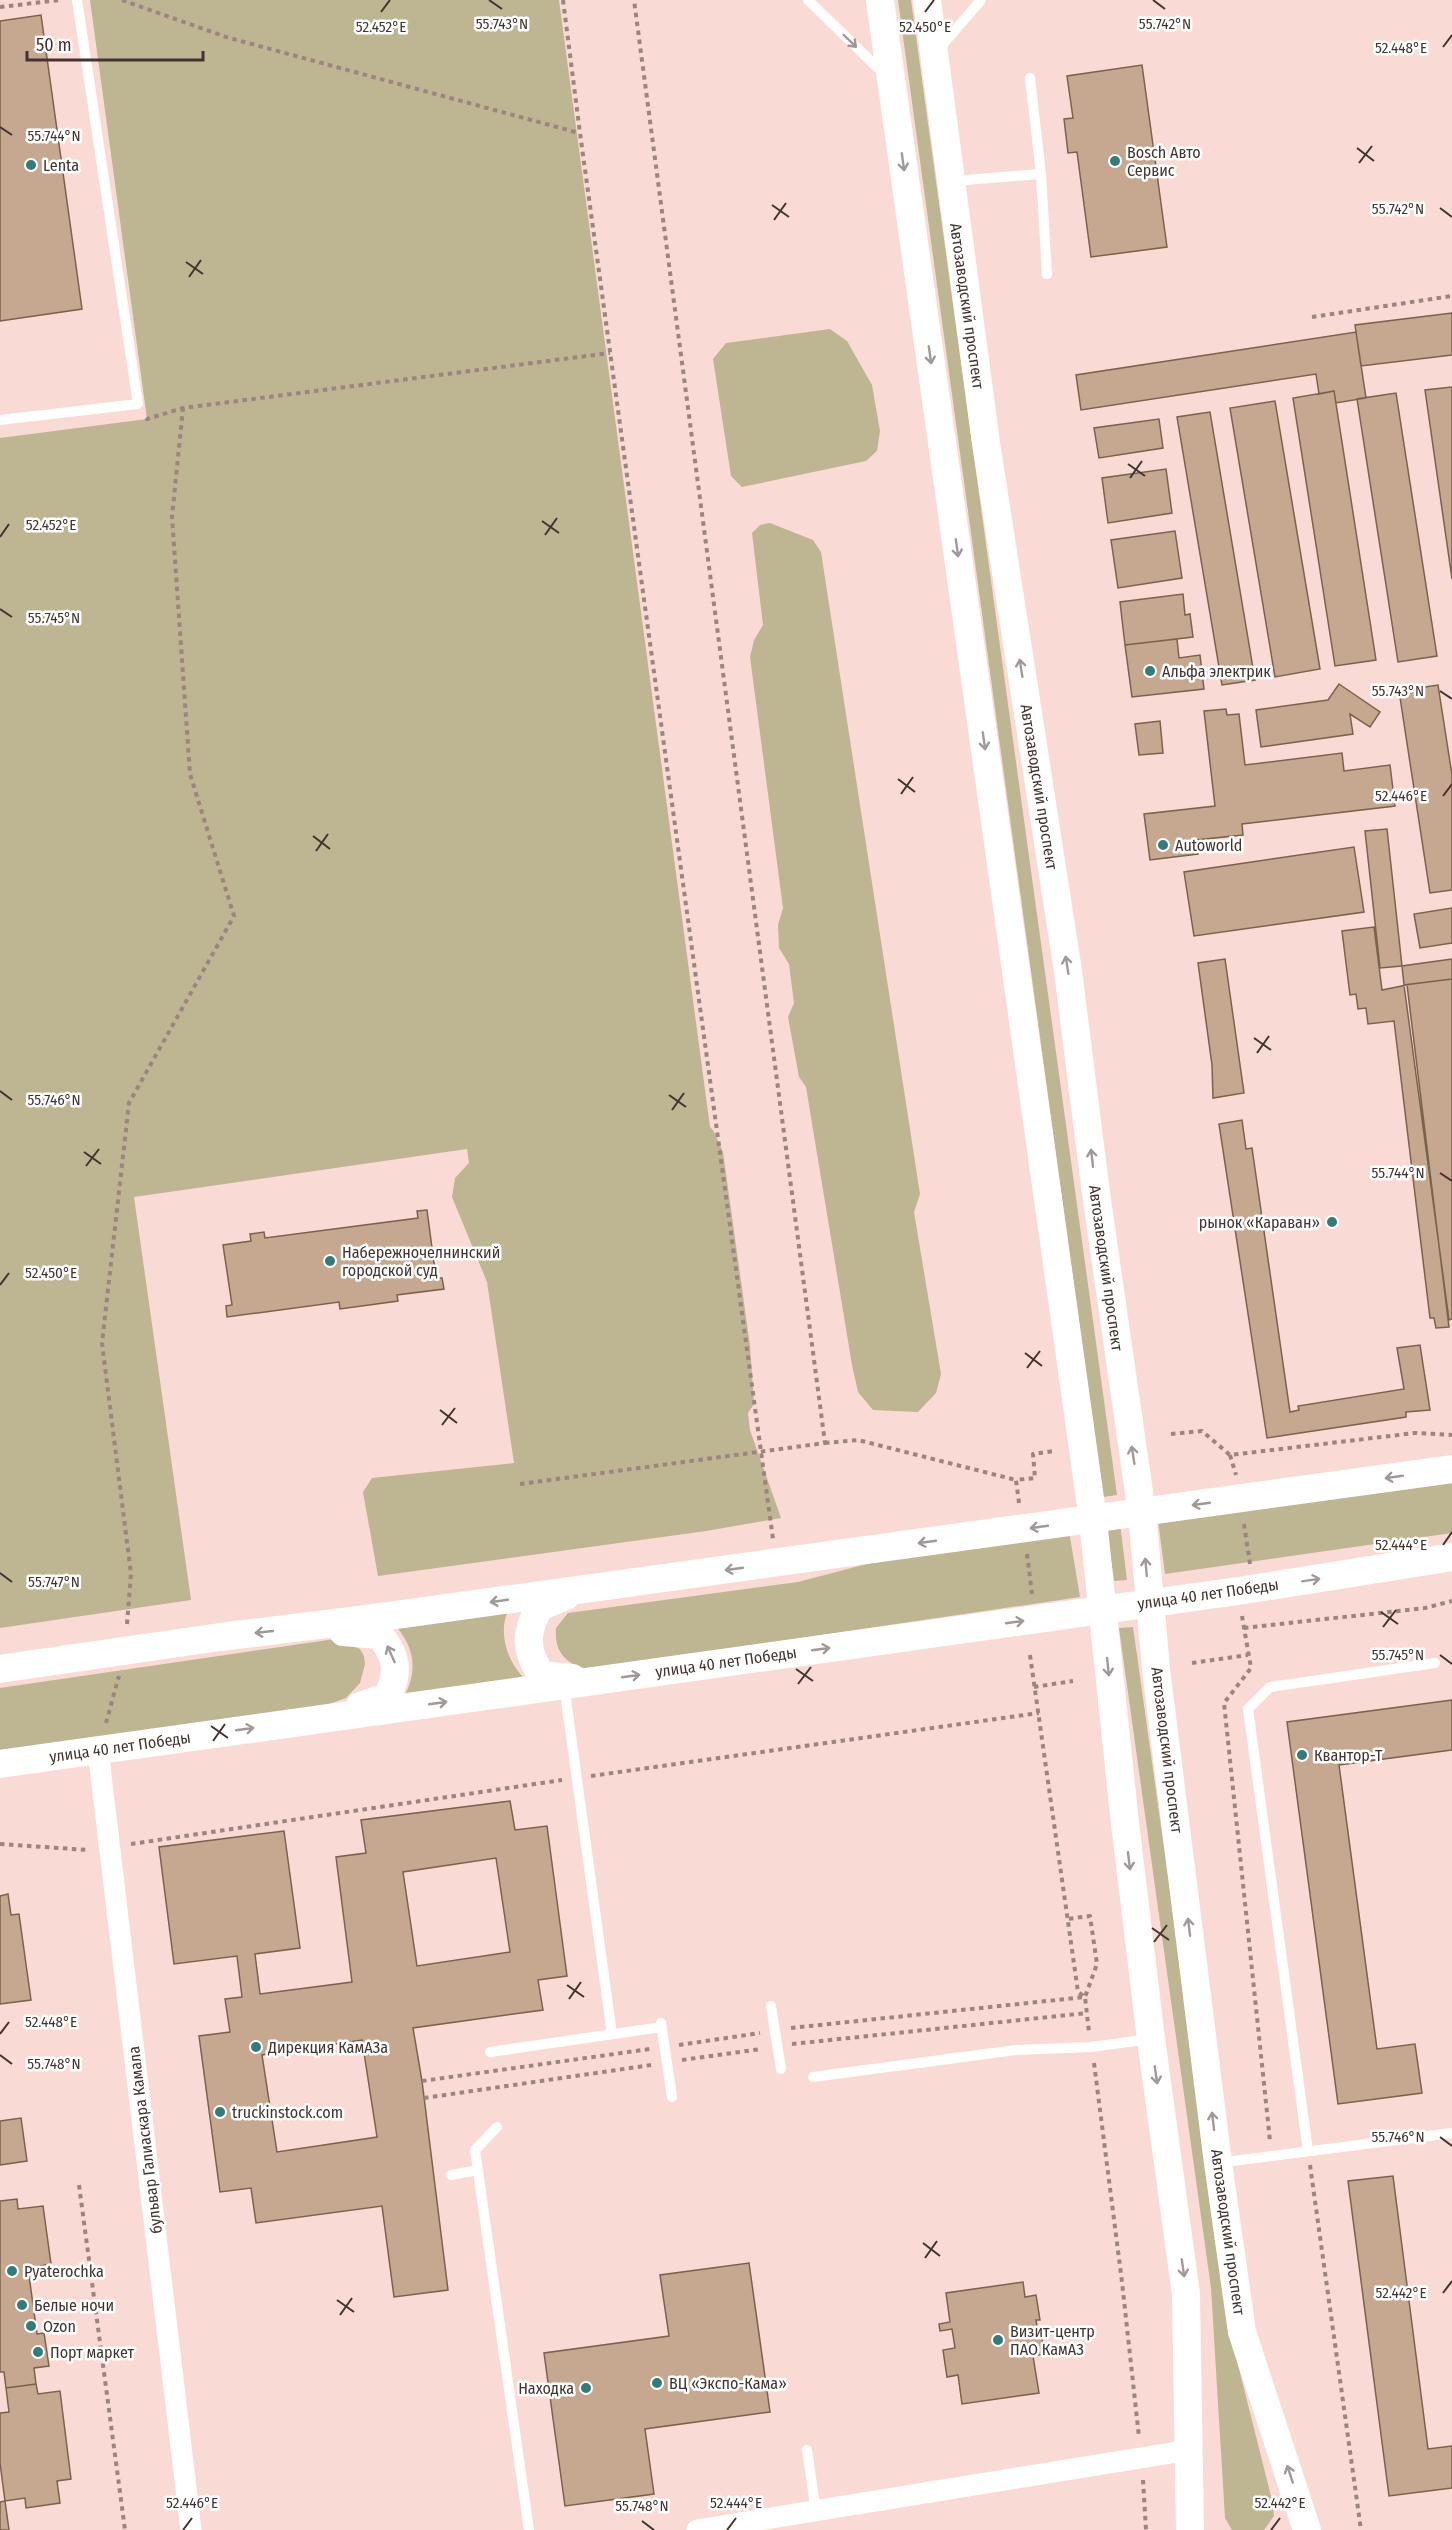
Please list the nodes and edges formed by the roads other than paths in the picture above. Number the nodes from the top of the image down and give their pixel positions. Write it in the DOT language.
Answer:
graph roads {
  1 [pos="77,0"];
  2 [pos="808,0"];
  3 [pos="880,0"];
  4 [pos="927,0"];
  5 [pos="981,0"];
  6 [pos="934,55"];
  7 [pos="1030,78"];
  8 [pos="892,81"];
  9 [pos="940,113"];
  10 [pos="897,118"];
  11 [pos="1041,174"];
  12 [pos="949,181"];
  13 [pos="1047,274"];
  14 [pos="0,420"];
  15 [pos="1452,1469"];
  16 [pos="1142,1513"];
  17 [pos="1093,1520"];
  18 [pos="1452,1557"];
  19 [pos="582,1590"];
  20 [pos="1149,1602"];
  21 [pos="1102,1609"];
  22 [pos="302,1628"];
  23 [pos="1435,1663"];
  24 [pos="0,1669"];
  25 [pos="596,1681"];
  26 [pos="564,1685"];
  27 [pos="315,1720"];
  28 [pos="98,1750"];
  29 [pos="0,1764"];
  30 [pos="771,2006"];
  31 [pos="612,2034"];
  32 [pos="1151,2039"];
  33 [pos="490,2052"];
  34 [pos="781,2069"];
  35 [pos="813,2078"];
  36 [pos="672,2097"];
  37 [pos="497,2127"];
  38 [pos="1452,2133"];
  39 [pos="1308,2151"];
  40 [pos="1218,2163"];
  41 [pos="478,2170"];
  42 [pos="451,2175"];
  43 [pos="807,2450"];
  44 [pos="1190,2450"];
  45 [pos="816,2512"];
  46 [pos="1190,2517"];
  47 [pos="1303,2517"];
  48 [pos="770,2525"];
  49 [pos="191,2530"];
  50 [pos="530,2530"];
  51 [pos="697,2530"];
  52 [pos="1213,2530"];
  53 [pos="1283,2530"];
  1 -- 14 [label="lane"];
  2 -- 8 [label="lane, one-way"];
  3 -- 8 [label="street"];
  4 -- 6 [label="street, Автозаводский проспект"];
  5 -- 6 [label="lane"];
  6 -- 9 [label="street, Автозаводский проспект"];
  7 -- 11 [label="lane"];
  8 -- 10 [label="street"];
  9 -- 10 [label="street"];
  9 -- 12 [label="street, Автозаводский проспект"];
  10 -- 17 [label="street, one-way"];
  11 -- 12 [label="lane"];
  11 -- 13 [label="lane"];
  16 -- 12 [label="street, Автозаводский проспект, one-way"];
  15 -- 16 [label="street, one-way"];
  16 -- 17 [label="street"];
  20 -- 16 [label="street, Автозаводский проспект, one-way"];
  17 -- 19 [label="street, one-way"];
  17 -- 21 [label="street"];
  20 -- 18 [label="street, улица 40 лет Победы, one-way"];
  19 -- 22 [label="street, one-way"];
  19 -- 25 [label="street"];
  20 -- 21 [label="street, улица 40 лет Победы"];
  40 -- 20 [label="street, Автозаводский проспект, one-way"];
  25 -- 21 [label="street, улица 40 лет Победы, one-way"];
  21 -- 32 [label="street, one-way"];
  22 -- 24 [label="street, one-way"];
  27 -- 22 [label="street, one-way"];
  23 -- 39 [label="lane"];
  25 -- 26 [label="street, улица 40 лет Победы"];
  27 -- 26 [label="street, улица 40 лет Победы, one-way"];
  26 -- 31 [label="lane"];
  28 -- 27 [label="street, улица 40 лет Победы, one-way"];
  28 -- 29 [label="street, улица 40 лет Победы"];
  28 -- 49 [label="street, бульвар Галиаскара Камала"];
  30 -- 34 [label="lane"];
  31 -- 33 [label="lane"];
  31 -- 36 [label="lane"];
  32 -- 35 [label="lane"];
  32 -- 44 [label="street, one-way"];
  37 -- 41 [label="lane"];
  38 -- 39 [label="lane"];
  39 -- 40 [label="lane"];
  47 -- 40 [label="street, Автозаводский проспект, one-way"];
  41 -- 42 [label="lane"];
  41 -- 50 [label="lane"];
  43 -- 45 [label="lane"];
  44 -- 45 [label="street"];
  44 -- 46 [label="street"];
  45 -- 48 [label="street"];
  46 -- 52 [label="street"];
  47 -- 53 [label="street"];
  48 -- 51 [label="street"];
}
